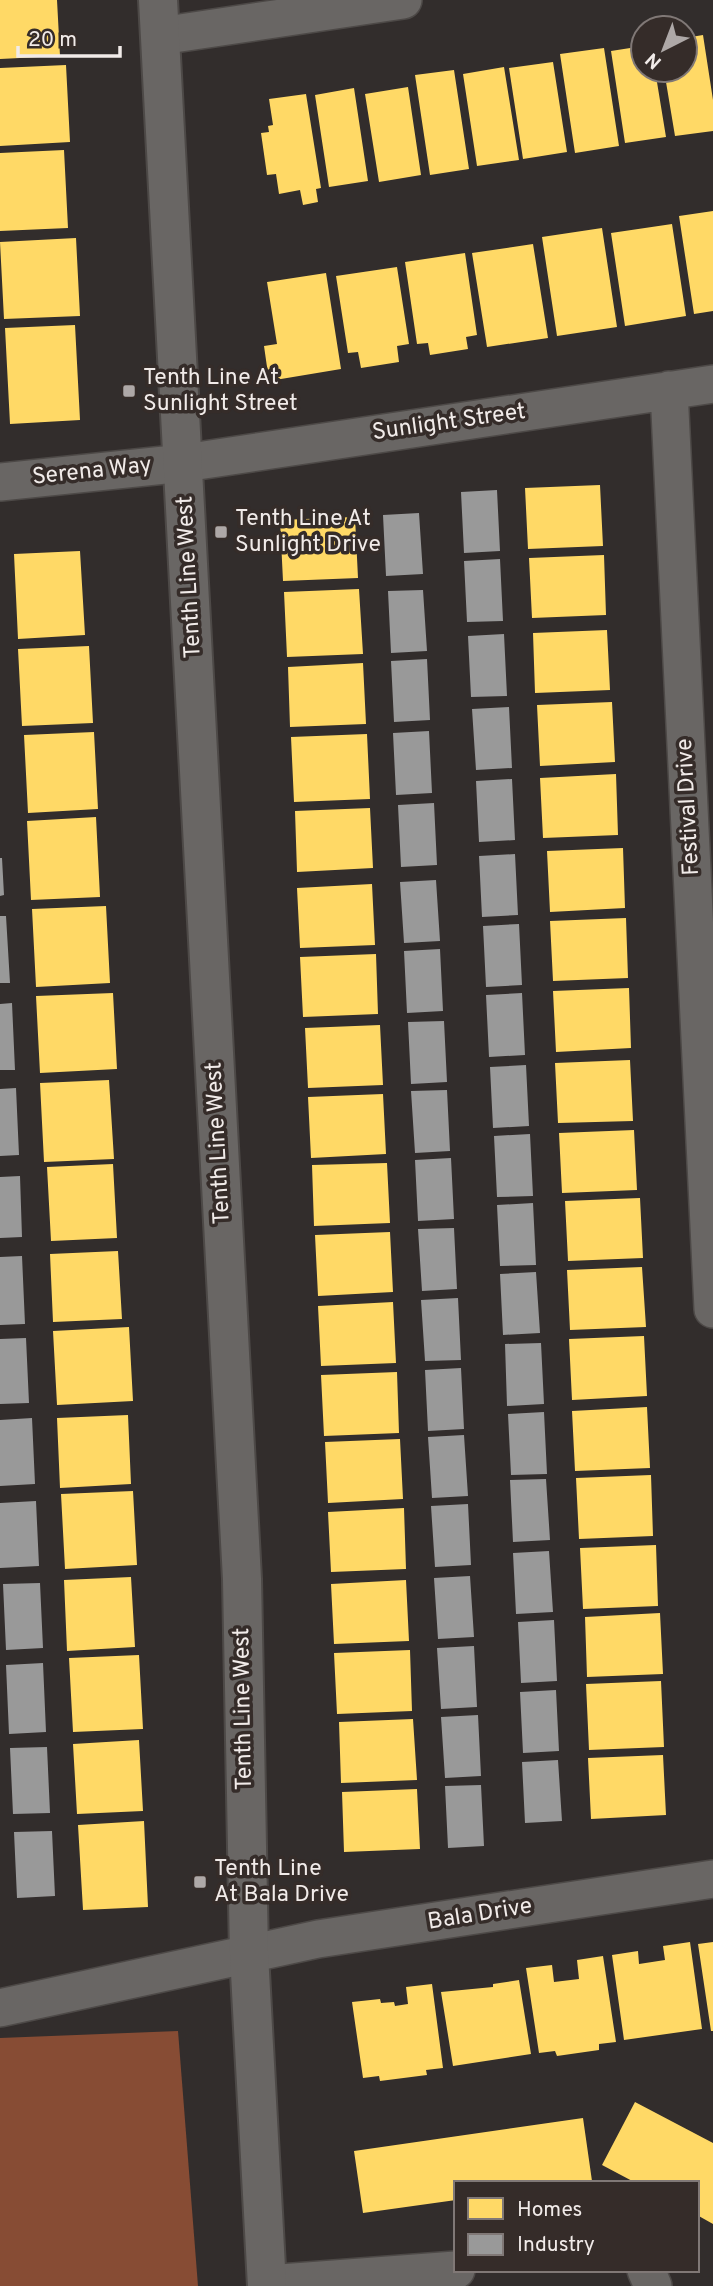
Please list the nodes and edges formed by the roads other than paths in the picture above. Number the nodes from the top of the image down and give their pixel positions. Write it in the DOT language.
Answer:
graph roads {
  1 [pos="403,0"];
  2 [pos="159,18"];
  3 [pos="713,384"];
  4 [pos="669,390"];
  5 [pos="184,463"];
  6 [pos="0,482"];
  7 [pos="713,1309"];
  8 [pos="713,1879"];
  9 [pos="249,1954"];
  10 [pos="0,2008"];
  11 [pos="454,2270"];
  12 [pos="267,2285"];
  1 -- 2 [label="street"];
  2 -- 5 [label="street, Tenth Line West"];
  3 -- 4 [label="street, Sunlight Street"];
  4 -- 5 [label="street, Sunlight Street"];
  4 -- 7 [label="street, Festival Drive"];
  5 -- 6 [label="street, Serena Way"];
  5 -- 9 [label="street, Tenth Line West"];
  8 -- 9 [label="street, Bala Drive"];
  9 -- 10 [label="street, Bala Drive"];
  9 -- 12 [label="street, Tenth Line West"];
  11 -- 12 [label="street"];
}
